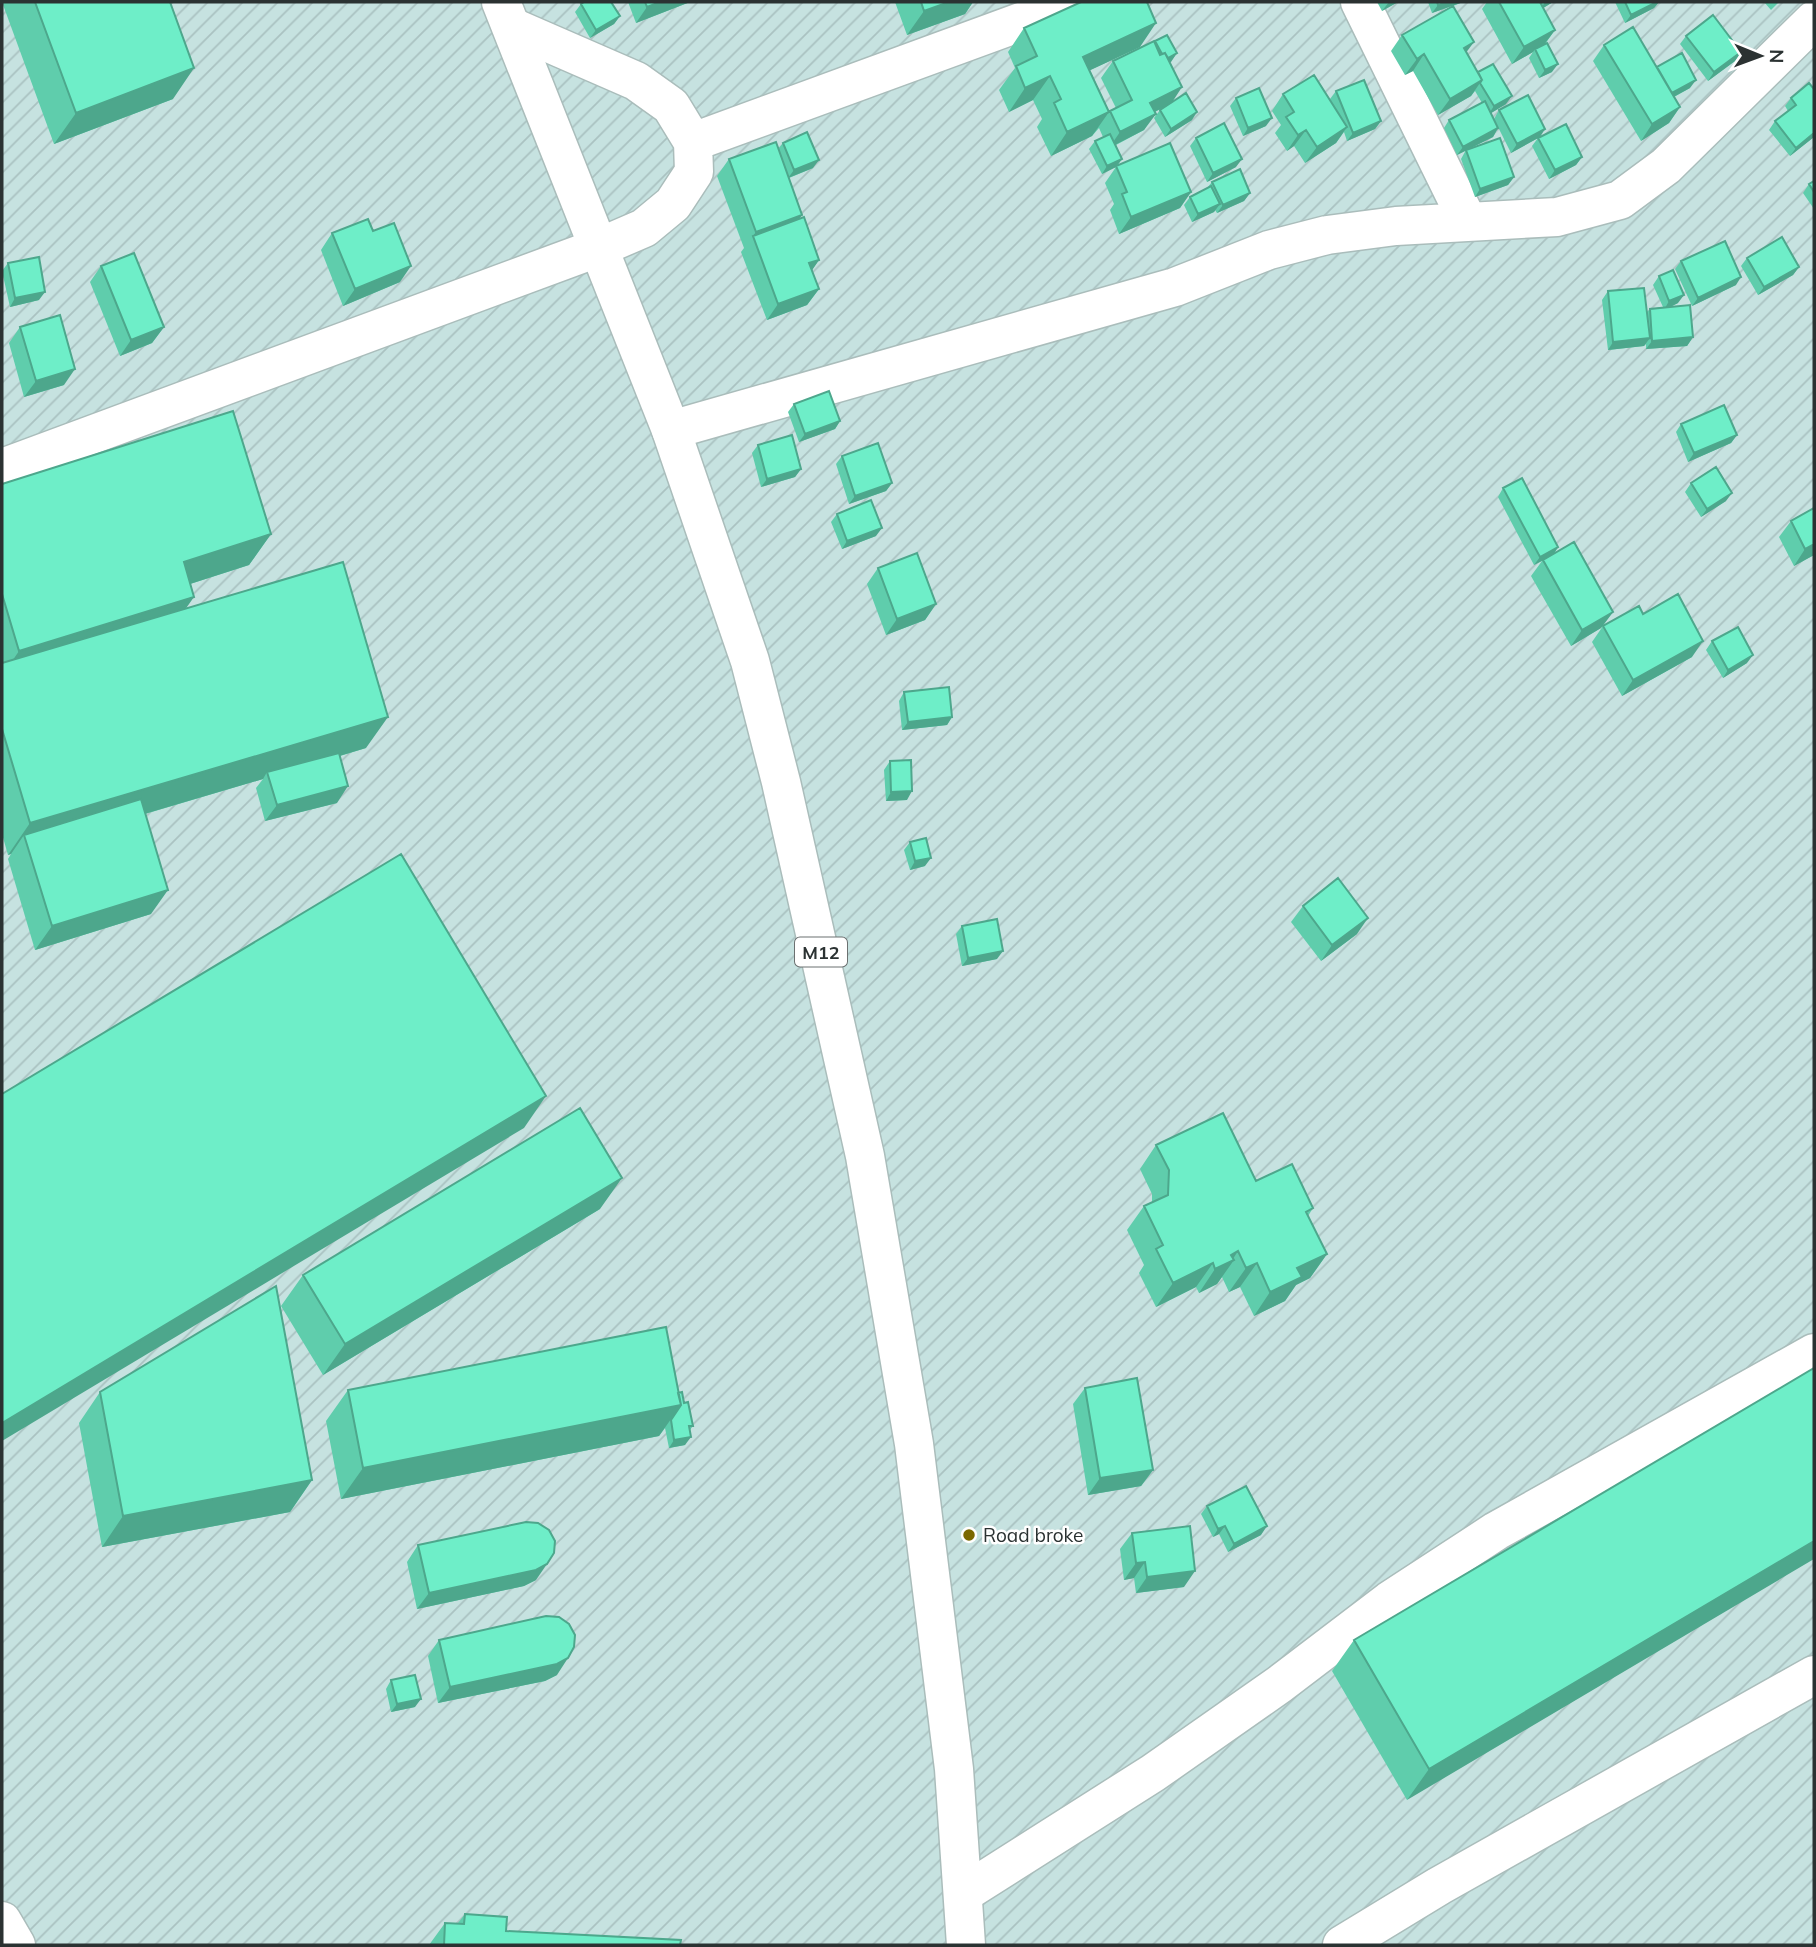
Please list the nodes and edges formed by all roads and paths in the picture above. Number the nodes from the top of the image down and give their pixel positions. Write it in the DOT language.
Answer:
graph roads {
  1 [pos="1075,2"];
  2 [pos="1360,2"];
  3 [pos="506,14"];
  4 [pos="1808,34"];
  5 [pos="693,142"];
  6 [pos="1468,222"];
  7 [pos="600,247"];
  8 [pos="671,430"];
  9 [pos="2,468"];
  10 [pos="1814,1353"];
  11 [pos="1814,1675"];
  12 [pos="964,1893"];
  13 [pos="2,1921"];
  14 [pos="16,1945"];
  15 [pos="966,1945"];
  16 [pos="1342,1945"];
  1 -- 5 [label="main road"];
  2 -- 6 [label="main road"];
  3 -- 5 [label="main road"];
  3 -- 7 [label="main road, M12"];
  4 -- 6 [label="main road"];
  5 -- 7 [label="main road"];
  6 -- 8 [label="main road"];
  7 -- 8 [label="main road, M12"];
  7 -- 9 [label="main road"];
  8 -- 12 [label="main road, M12"];
  10 -- 12 [label="main road"];
  11 -- 16 [label="main road"];
  12 -- 15 [label="main road, M12"];
  13 -- 14 [label="main road"];
}
